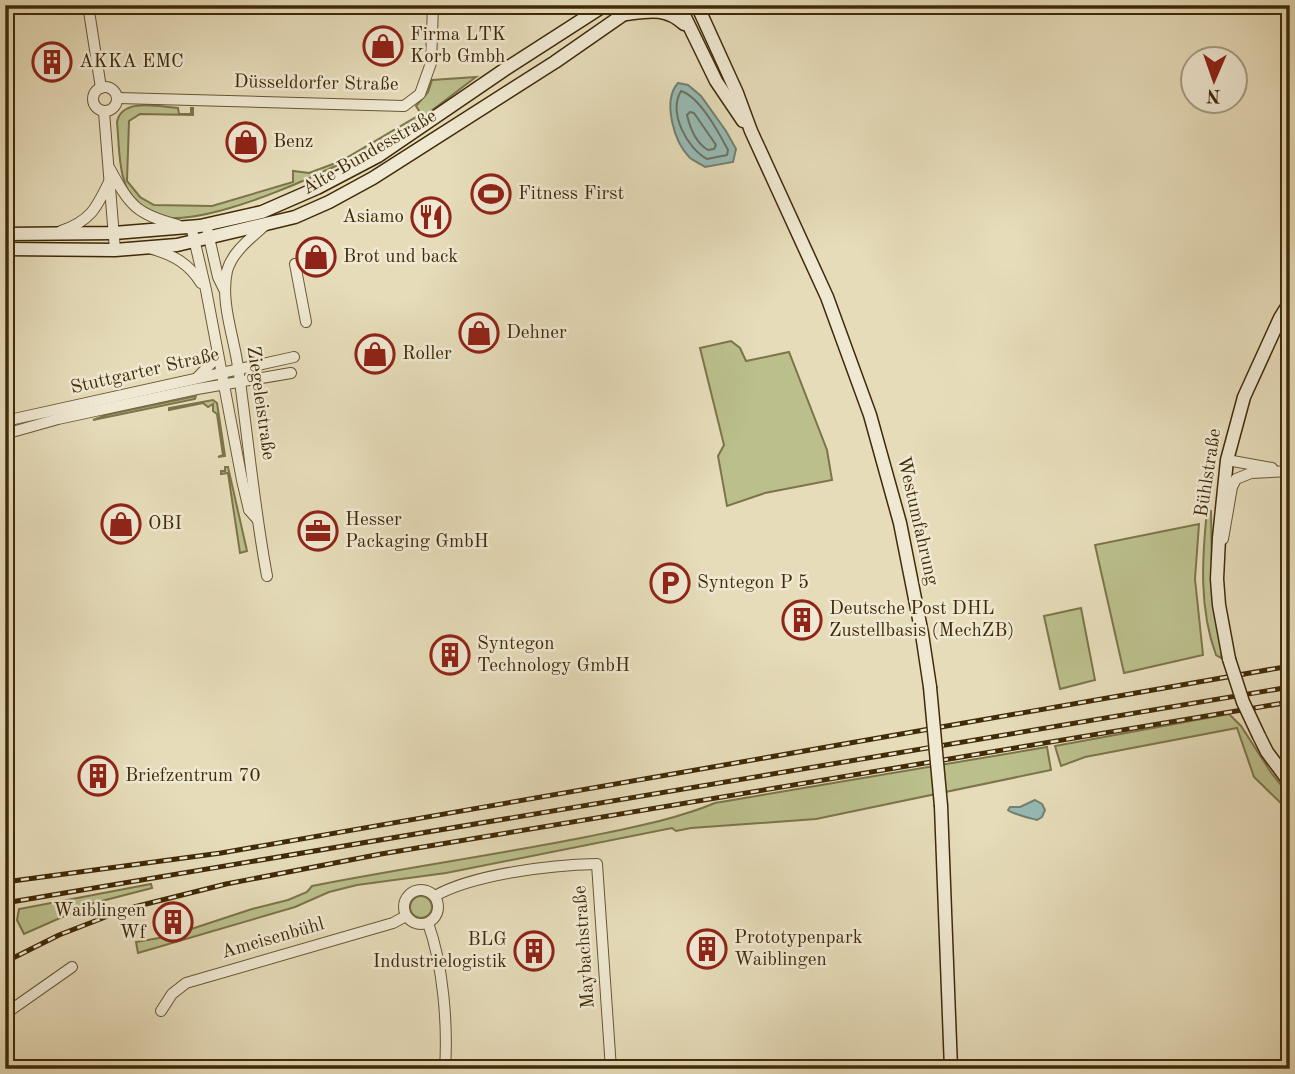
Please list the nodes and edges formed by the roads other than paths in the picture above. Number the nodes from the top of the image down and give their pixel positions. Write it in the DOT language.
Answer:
graph roads {
  1 [pos="88,5"];
  2 [pos="433,5"];
  3 [pos="605,5"];
  4 [pos="637,5"];
  5 [pos="678,5"];
  6 [pos="697,5"];
  7 [pos="622,15"];
  8 [pos="689,28"];
  9 [pos="101,88"];
  10 [pos="118,98"];
  11 [pos="104,111"];
  12 [pos="751,131"];
  13 [pos="109,167"];
  14 [pos="109,182"];
  15 [pos="206,224"];
  16 [pos="186,226"];
  17 [pos="264,226"];
  18 [pos="114,233"];
  19 [pos="5,234"];
  20 [pos="50,235"];
  21 [pos="202,240"];
  22 [pos="148,248"];
  23 [pos="5,249"];
  24 [pos="115,250"];
  25 [pos="295,264"];
  26 [pos="206,290"];
  27 [pos="225,291"];
  28 [pos="1290,302"];
  29 [pos="306,322"];
  30 [pos="218,356"];
  31 [pos="294,357"];
  32 [pos="239,369"];
  33 [pos="222,373"];
  34 [pos="290,373"];
  35 [pos="197,378"];
  36 [pos="239,382"];
  37 [pos="224,385"];
  38 [pos="197,390"];
  39 [pos="228,401"];
  40 [pos="5,424"];
  41 [pos="5,434"];
  42 [pos="1227,460"];
  43 [pos="1290,471"];
  44 [pos="257,520"];
  45 [pos="1219,545"];
  46 [pos="267,576"];
  47 [pos="1290,783"];
  48 [pos="435,896"];
  49 [pos="405,916"];
  50 [pos="428,923"];
  51 [pos="72,967"];
  52 [pos="161,1011"];
  53 [pos="5,1014"];
  54 [pos="445,1069"];
  55 [pos="611,1069"];
  56 [pos="951,1069"];
  1 -- 9 [label="street"];
  2 -- 10 [label="street, Düsseldorfer Straße"];
  3 -- 15 [label="main road, Alte Bundesstraße"];
  4 -- 7 [label="main road, Alte Bundesstraße"];
  5 -- 8 [label="main road, Westumfahrung"];
  6 -- 12 [label="main road, Westumfahrung"];
  7 -- 8 [label="main road"];
  7 -- 17 [label="main road, Alte Bundesstraße"];
  8 -- 12 [label="main road, Westumfahrung"];
  9 -- 10 [label="street"];
  9 -- 11 [label="street"];
  10 -- 11 [label="street"];
  11 -- 13 [label="street"];
  12 -- 56 [label="main road, Westumfahrung, bridge"];
  13 -- 14 [label="street"];
  13 -- 16 [label="street"];
  14 -- 18 [label="street"];
  14 -- 20 [label="street"];
  15 -- 16 [label="main road, Alte Bundesstraße"];
  15 -- 21 [label="street, Ziegeleistraße"];
  16 -- 18 [label="main road, Alte Bundesstraße"];
  16 -- 21 [label="street, Ziegeleistraße"];
  17 -- 21 [label="main road, Alte Bundesstraße"];
  17 -- 27 [label="street, Ziegeleistraße"];
  18 -- 20 [label="main road, Alte Bundesstraße"];
  18 -- 24 [label="street"];
  19 -- 20 [label="main road, Alte Bundesstraße"];
  21 -- 22 [label="main road, Alte Bundesstraße"];
  21 -- 26 [label="street, Ziegeleistraße"];
  21 -- 27 [label="street, Ziegeleistraße"];
  22 -- 24 [label="main road, Alte Bundesstraße"];
  22 -- 26 [label="street, Ziegeleistraße"];
  23 -- 24 [label="main road, Alte Bundesstraße"];
  25 -- 29 [label="street"];
  26 -- 30 [label="street, Ziegeleistraße"];
  27 -- 32 [label="street, Ziegeleistraße"];
  28 -- 42 [label="main road, Bühlstraße"];
  30 -- 33 [label="street, Ziegeleistraße"];
  30 -- 35 [label="street, Ziegeleistraße"];
  31 -- 32 [label="street, Stuttgarter Straße"];
  32 -- 33 [label="street, Stuttgarter Straße"];
  32 -- 36 [label="street, Ziegeleistraße"];
  33 -- 35 [label="street, Stuttgarter Straße"];
  33 -- 37 [label="street, Ziegeleistraße"];
  34 -- 36 [label="street, Stuttgarter Straße"];
  35 -- 40 [label="street, Stuttgarter Straße"];
  36 -- 37 [label="street, Stuttgarter Straße"];
  36 -- 44 [label="street, Ziegeleistraße"];
  37 -- 38 [label="street, Stuttgarter Straße"];
  37 -- 39 [label="street, Ziegeleistraße"];
  38 -- 39 [label="street, Stuttgarter Straße"];
  38 -- 41 [label="street, Stuttgarter Straße"];
  39 -- 44 [label="street, Ziegeleistraße"];
  42 -- 43 [label="street"];
  42 -- 45 [label="main road, Bühlstraße"];
  43 -- 45 [label="street"];
  44 -- 46 [label="street, Ziegeleistraße"];
  45 -- 47 [label="main road, Bühlstraße, bridge"];
  48 -- 49 [label="street"];
  48 -- 50 [label="street"];
  48 -- 55 [label="street, Maybachstraße"];
  49 -- 50 [label="street"];
  49 -- 52 [label="street, Ameisenbühl"];
  50 -- 54 [label="street"];
  51 -- 53 [label="street"];
}
